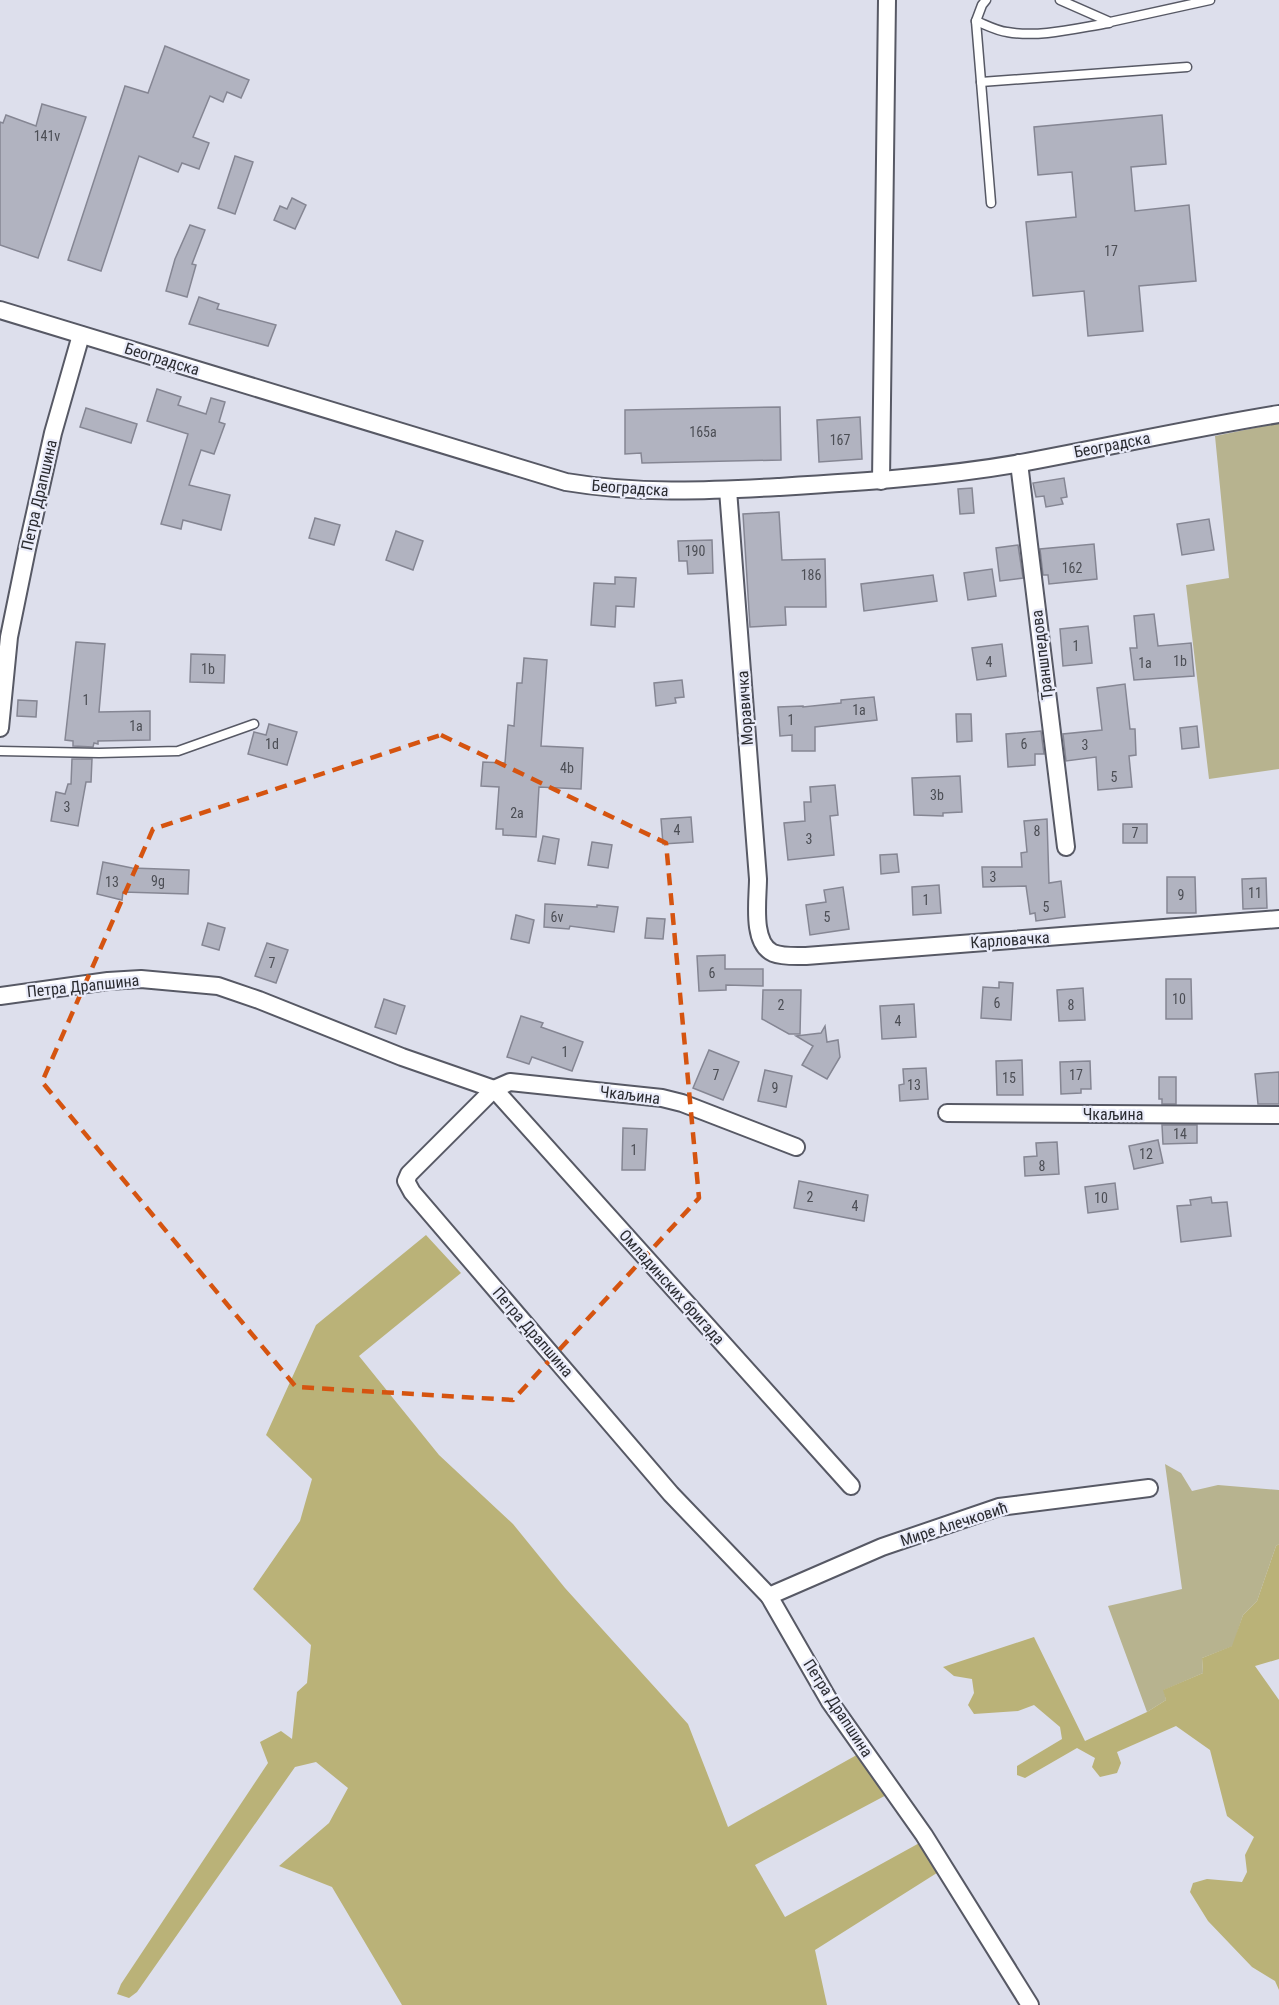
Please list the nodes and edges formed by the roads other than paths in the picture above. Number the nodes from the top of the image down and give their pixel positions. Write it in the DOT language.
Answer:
graph roads {
  1 [pos="887,0"];
  2 [pos="986,0"];
  3 [pos="1060,0"];
  4 [pos="1210,0"];
  5 [pos="976,21"];
  6 [pos="1110,22"];
  7 [pos="1187,67"];
  8 [pos="981,82"];
  9 [pos="992,203"];
  10 [pos="0,310"];
  11 [pos="81,335"];
  12 [pos="1279,414"];
  13 [pos="1019,463"];
  14 [pos="881,481"];
  15 [pos="728,490"];
  16 [pos="2,685"];
  17 [pos="254,724"];
  18 [pos="0,728"];
  19 [pos="0,751"];
  20 [pos="1066,847"];
  21 [pos="1279,919"];
  22 [pos="758,926"];
  23 [pos="0,996"];
  24 [pos="494,1089"];
  25 [pos="947,1113"];
  26 [pos="1279,1115"];
  27 [pos="796,1147"];
  28 [pos="851,1486"];
  29 [pos="1149,1488"];
  30 [pos="769,1596"];
  31 [pos="1030,2005"];
  1 -- 14 [label="street"];
  2 -- 5 [label="lane"];
  3 -- 6 [label="lane"];
  4 -- 6 [label="lane"];
  5 -- 6 [label="lane"];
  5 -- 8 [label="lane"];
  7 -- 8 [label="lane"];
  8 -- 9 [label="lane"];
  10 -- 11 [label="street, Београдска"];
  11 -- 15 [label="street, Београдска"];
  11 -- 16 [label="street, Петра Драпшина"];
  12 -- 13 [label="street, Београдска"];
  13 -- 14 [label="street, Београдска"];
  13 -- 20 [label="street, Траншпедова"];
  14 -- 15 [label="street, Београдска"];
  15 -- 22 [label="street, Моравичка"];
  16 -- 18 [label="street, Петра Драпшина"];
  17 -- 19 [label="lane"];
  21 -- 22 [label="street, Карловачка"];
  23 -- 24 [label="street, Петра Драпшина"];
  24 -- 27 [label="street, Чкаљина"];
  24 -- 28 [label="street, Омладинских бригада"];
  24 -- 30 [label="street, Петра Драпшина"];
  25 -- 26 [label="street, Чкаљина"];
  29 -- 30 [label="street, Мире Алечковић"];
  30 -- 31 [label="street, Петра Драпшина"];
}
